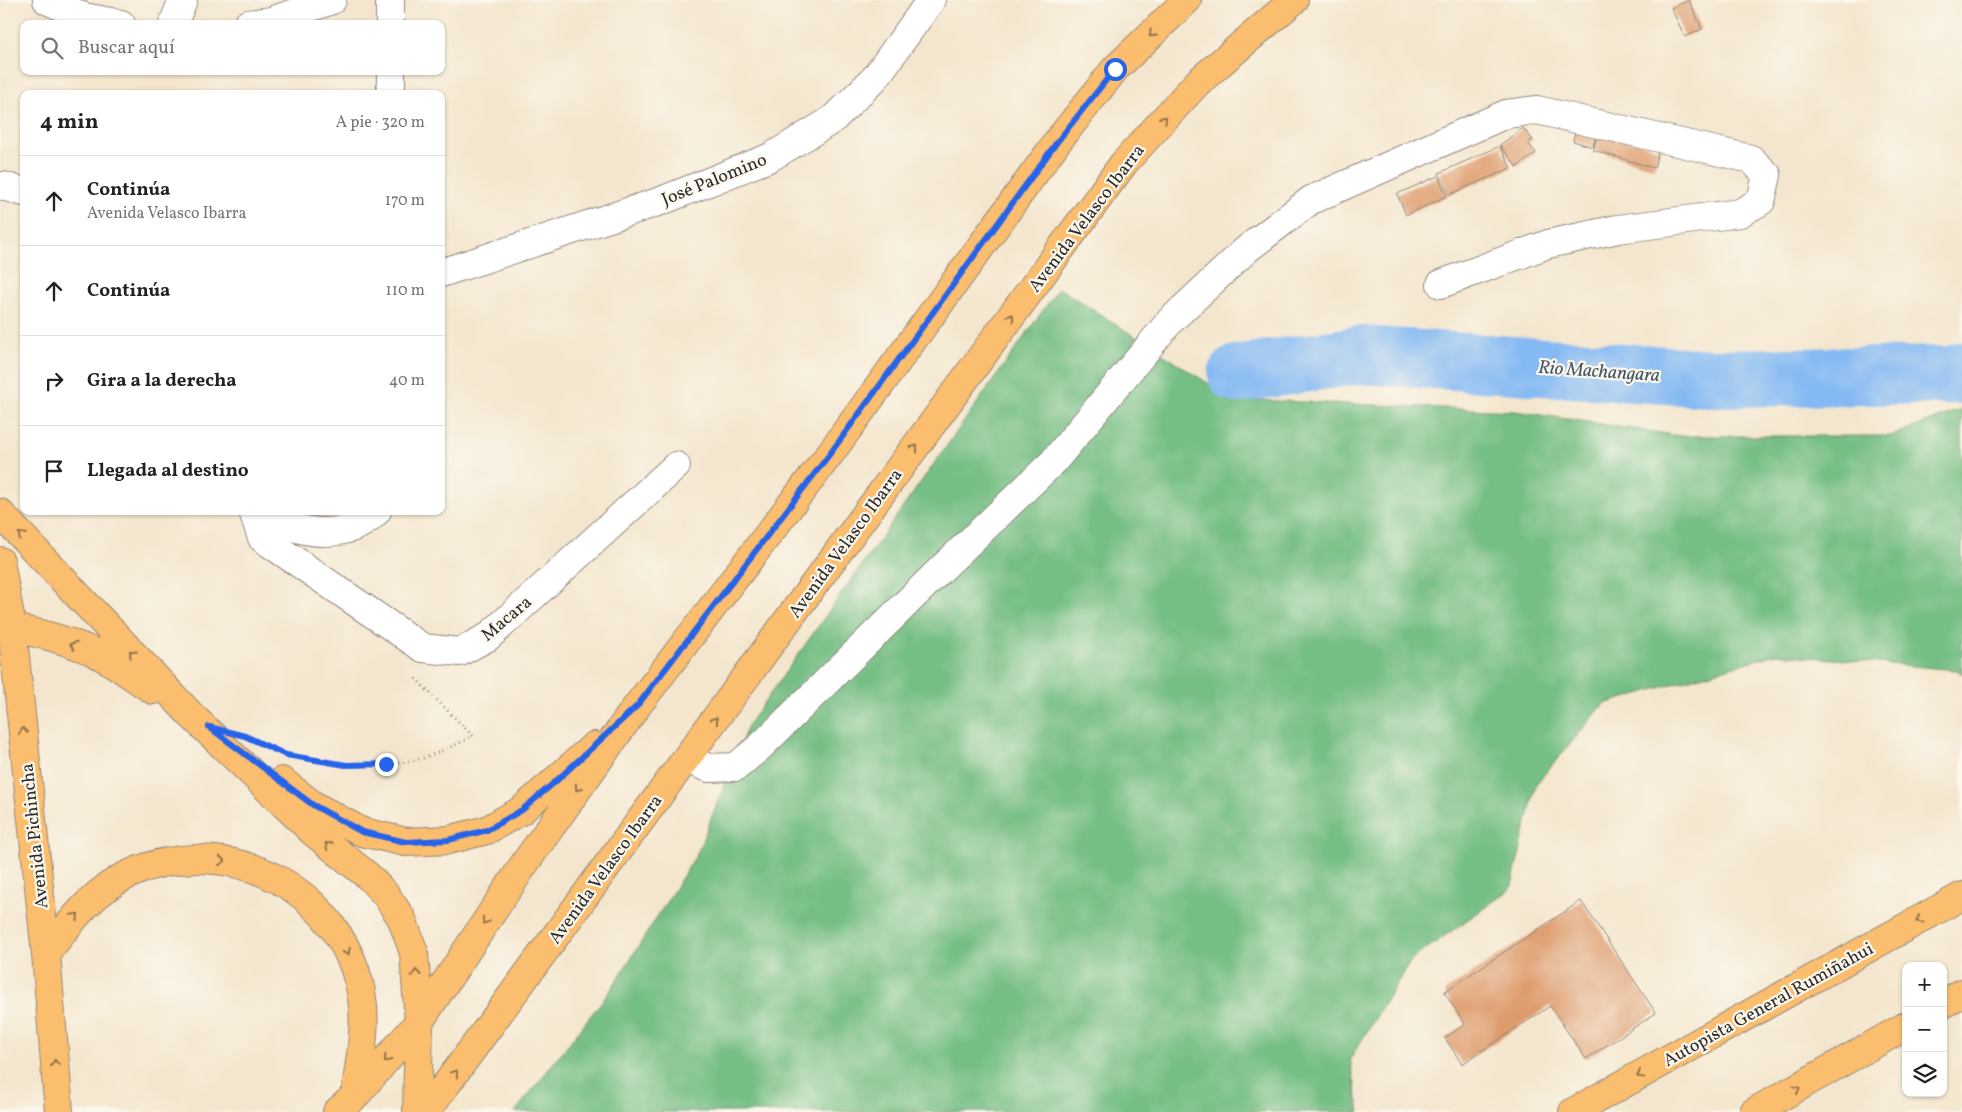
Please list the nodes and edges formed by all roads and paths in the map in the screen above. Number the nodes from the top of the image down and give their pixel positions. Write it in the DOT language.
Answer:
graph roads {
  1 [pos="48,0"];
  2 [pos="183,0"];
  3 [pos="332,0"];
  4 [pos="390,0"];
  5 [pos="931,0"];
  6 [pos="1187,0"];
  7 [pos="1294,1"];
  8 [pos="99,20"];
  9 [pos="175,20"];
  10 [pos="274,20"];
  11 [pos="390,20"];
  12 [pos="391,75"];
  13 [pos="391,90"];
  14 [pos="445,272"];
  15 [pos="1441,284"];
  16 [pos="676,466"];
  17 [pos="0,513"];
  18 [pos="254,515"];
  19 [pos="269,515"];
  20 [pos="374,515"];
  21 [pos="0,561"];
  22 [pos="6,628"];
  23 [pos="414,677"];
  24 [pos="637,706"];
  25 [pos="190,714"];
  26 [pos="295,756"];
  27 [pos="686,759"];
  28 [pos="1962,896"];
  29 [pos="46,954"];
  30 [pos="1962,993"];
  31 [pos="1947,1002"];
  32 [pos="419,1022"];
  33 [pos="1902,1028"];
  34 [pos="346,1104"];
  35 [pos="59,1112"];
  36 [pos="418,1112"];
  37 [pos="426,1112"];
  38 [pos="1573,1112"];
  39 [pos="1754,1112"];
  1 -- 8 [label="street"];
  2 -- 9 [label="street"];
  3 -- 10 [label="street"];
  4 -- 11 [label="street"];
  5 -- 14 [label="street, José Palomino"];
  6 -- 24 [label="main road, one-way"];
  27 -- 7 [label="main road, Avenida Velasco Ibarra, one-way"];
  12 -- 13 [label="street"];
  15 -- 27 [label="street"];
  16 -- 18 [label="street, Macara"];
  25 -- 17 [label="main road, one-way"];
  19 -- 20 [label="street"];
  21 -- 22 [label="main road, Avenida Pichincha"];
  25 -- 22 [label="main road, one-way"];
  29 -- 22 [label="main road, Avenida Pichincha, one-way"];
  23 -- 26 [label="path"];
  24 -- 25 [label="main road"];
  24 -- 32 [label="main road, one-way"];
  32 -- 25 [label="main road, one-way"];
  37 -- 27 [label="main road, Avenida Velasco Ibarra, one-way"];
  28 -- 38 [label="main road, Autopista General Rumiñahui, one-way"];
  29 -- 34 [label="main road, one-way"];
  35 -- 29 [label="main road, Avenida Pichincha, one-way"];
  30 -- 31 [label="main road"];
  32 -- 34 [label="main road, one-way"];
  32 -- 36 [label="main road"];
  39 -- 33 [label="main road, one-way"];
}
